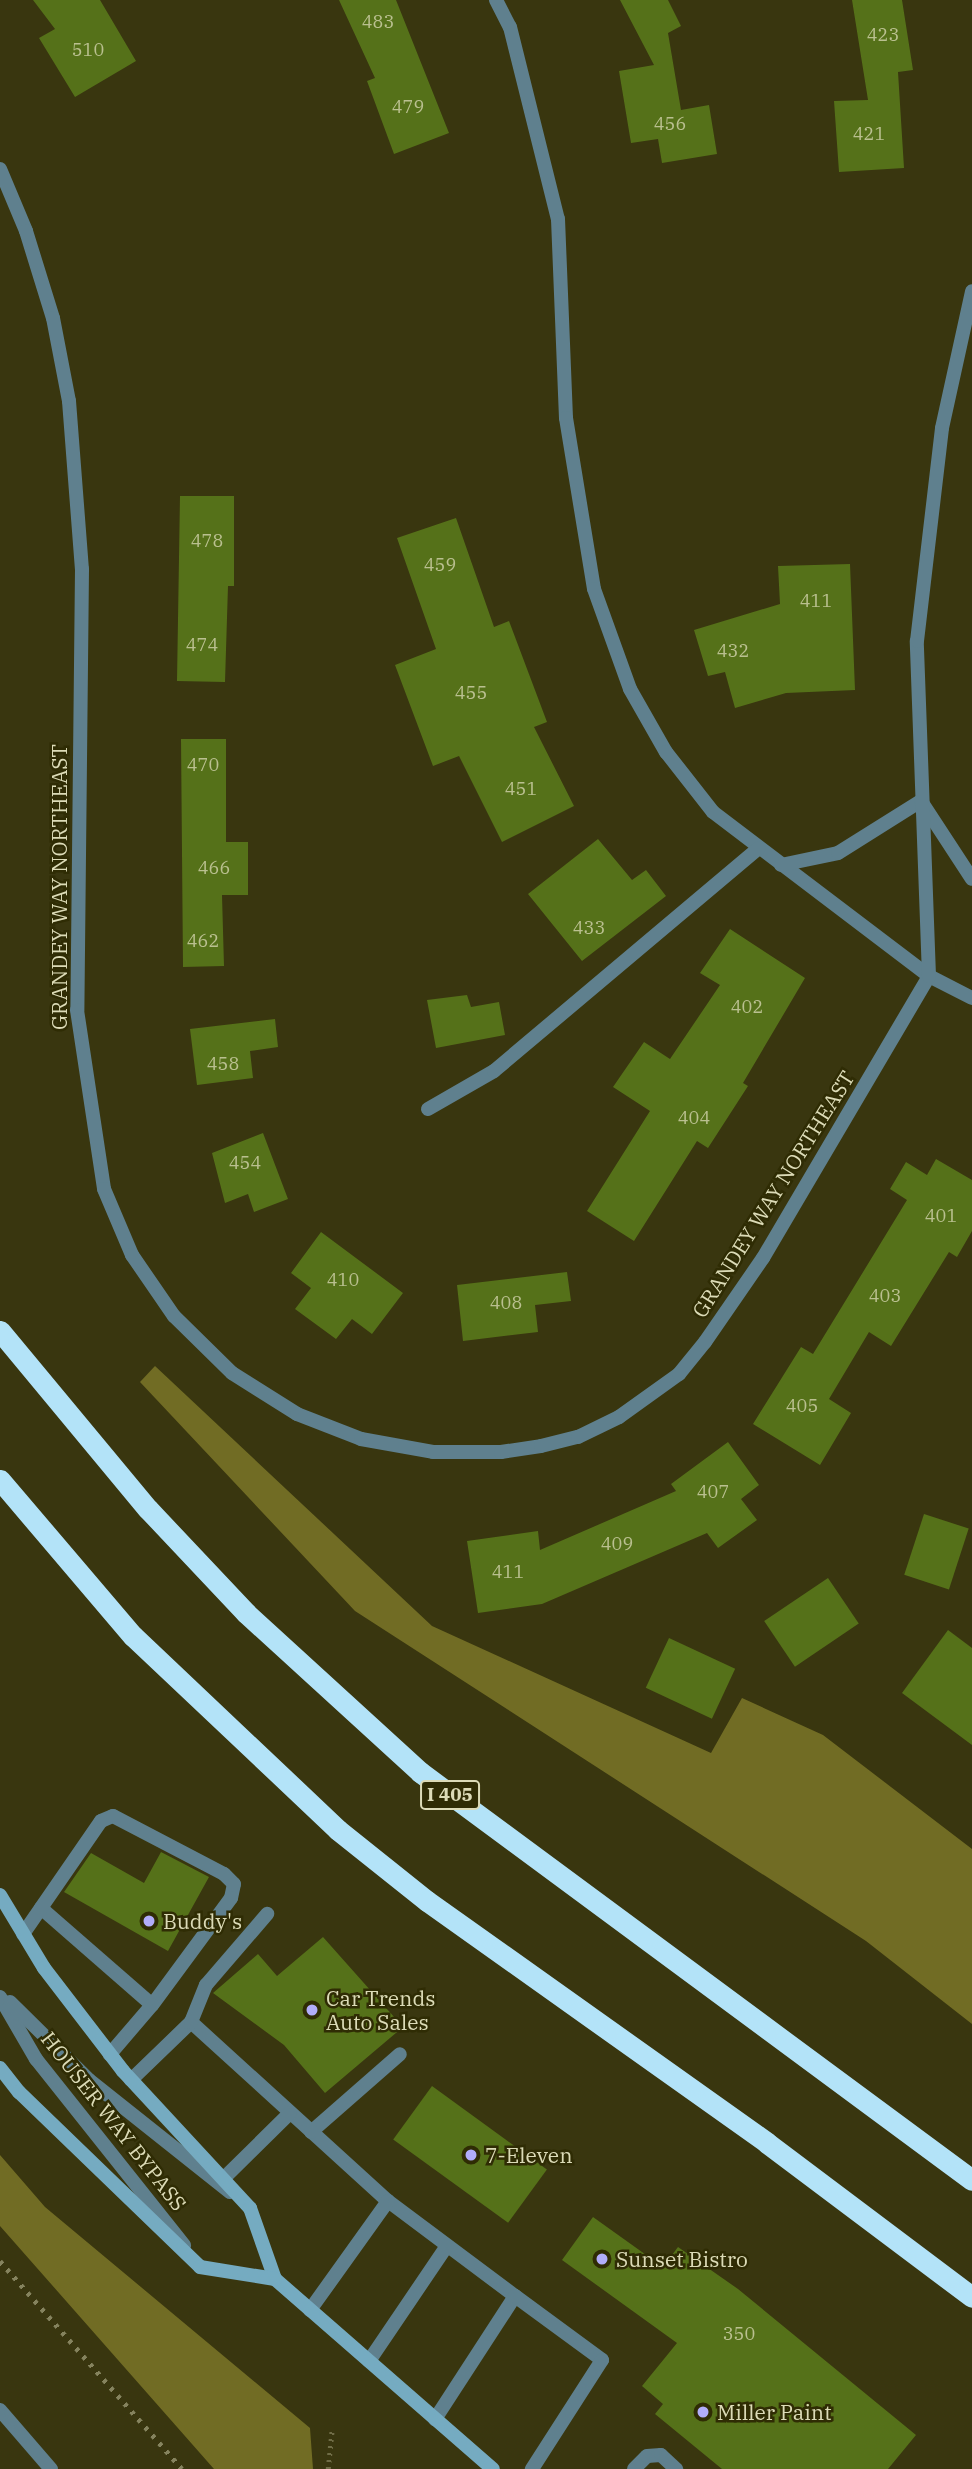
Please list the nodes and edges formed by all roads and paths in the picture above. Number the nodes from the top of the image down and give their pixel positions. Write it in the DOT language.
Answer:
graph roads {
  1 [pos="496,0"];
  2 [pos="0,169"];
  3 [pos="972,291"];
  4 [pos="921,801"];
  5 [pos="759,848"];
  6 [pos="781,865"];
  7 [pos="972,879"];
  8 [pos="929,976"];
  9 [pos="972,998"];
  10 [pos="428,1109"];
  11 [pos="0,1331"];
  12 [pos="0,1480"];
  13 [pos="0,1895"];
  14 [pos="41,1908"];
  15 [pos="267,1914"];
  16 [pos="23,1934"];
  17 [pos="0,1995"];
  18 [pos="152,2005"];
  19 [pos="191,2022"];
  20 [pos="110,2054"];
  21 [pos="400,2054"];
  22 [pos="0,2068"];
  23 [pos="131,2080"];
  24 [pos="290,2113"];
  25 [pos="311,2132"];
  26 [pos="223,2179"];
  27 [pos="972,2179"];
  28 [pos="388,2202"];
  29 [pos="250,2208"];
  30 [pos="447,2246"];
  31 [pos="200,2267"];
  32 [pos="275,2279"];
  33 [pos="514,2297"];
  34 [pos="972,2297"];
  35 [pos="310,2310"];
  36 [pos="369,2361"];
  37 [pos="0,2410"];
  38 [pos="435,2419"];
  39 [pos="332,2429"];
  40 [pos="51,2469"];
  41 [pos="328,2469"];
  42 [pos="493,2469"];
  43 [pos="532,2469"];
  44 [pos="634,2469"];
  45 [pos="676,2469"];
  1 -- 5 [label="street"];
  2 -- 8 [label="street, GRANDEY WAY NORTHEAST"];
  3 -- 4 [label="street"];
  4 -- 6 [label="street"];
  4 -- 7 [label="street"];
  4 -- 8 [label="street"];
  5 -- 6 [label="street"];
  5 -- 10 [label="street"];
  6 -- 8 [label="street"];
  8 -- 9 [label="street"];
  11 -- 27 [label="highway, I 405"];
  12 -- 34 [label="highway"];
  13 -- 16 [label="main road"];
  14 -- 16 [label="street"];
  14 -- 18 [label="street"];
  14 -- 18 [label="street"];
  15 -- 19 [label="street"];
  16 -- 20 [label="main road"];
  17 -- 29 [label="street, HOUSER WAY BYPASS"];
  17 -- 31 [label="street, HOUSER WAY BYPASS"];
  18 -- 20 [label="street"];
  19 -- 23 [label="street"];
  19 -- 24 [label="street"];
  20 -- 23 [label="main road"];
  21 -- 25 [label="street"];
  22 -- 31 [label="main road"];
  23 -- 26 [label="main road"];
  24 -- 25 [label="street"];
  24 -- 26 [label="street"];
  25 -- 28 [label="street"];
  26 -- 29 [label="main road"];
  28 -- 30 [label="street"];
  28 -- 35 [label="street"];
  29 -- 32 [label="main road"];
  30 -- 33 [label="street"];
  30 -- 36 [label="street"];
  31 -- 32 [label="main road"];
  32 -- 35 [label="main road"];
  33 -- 38 [label="street"];
  33 -- 43 [label="street"];
  35 -- 36 [label="main road"];
  36 -- 38 [label="main road"];
  37 -- 40 [label="street"];
  38 -- 42 [label="main road"];
  39 -- 41 [label="path"];
  44 -- 45 [label="street"];
}
